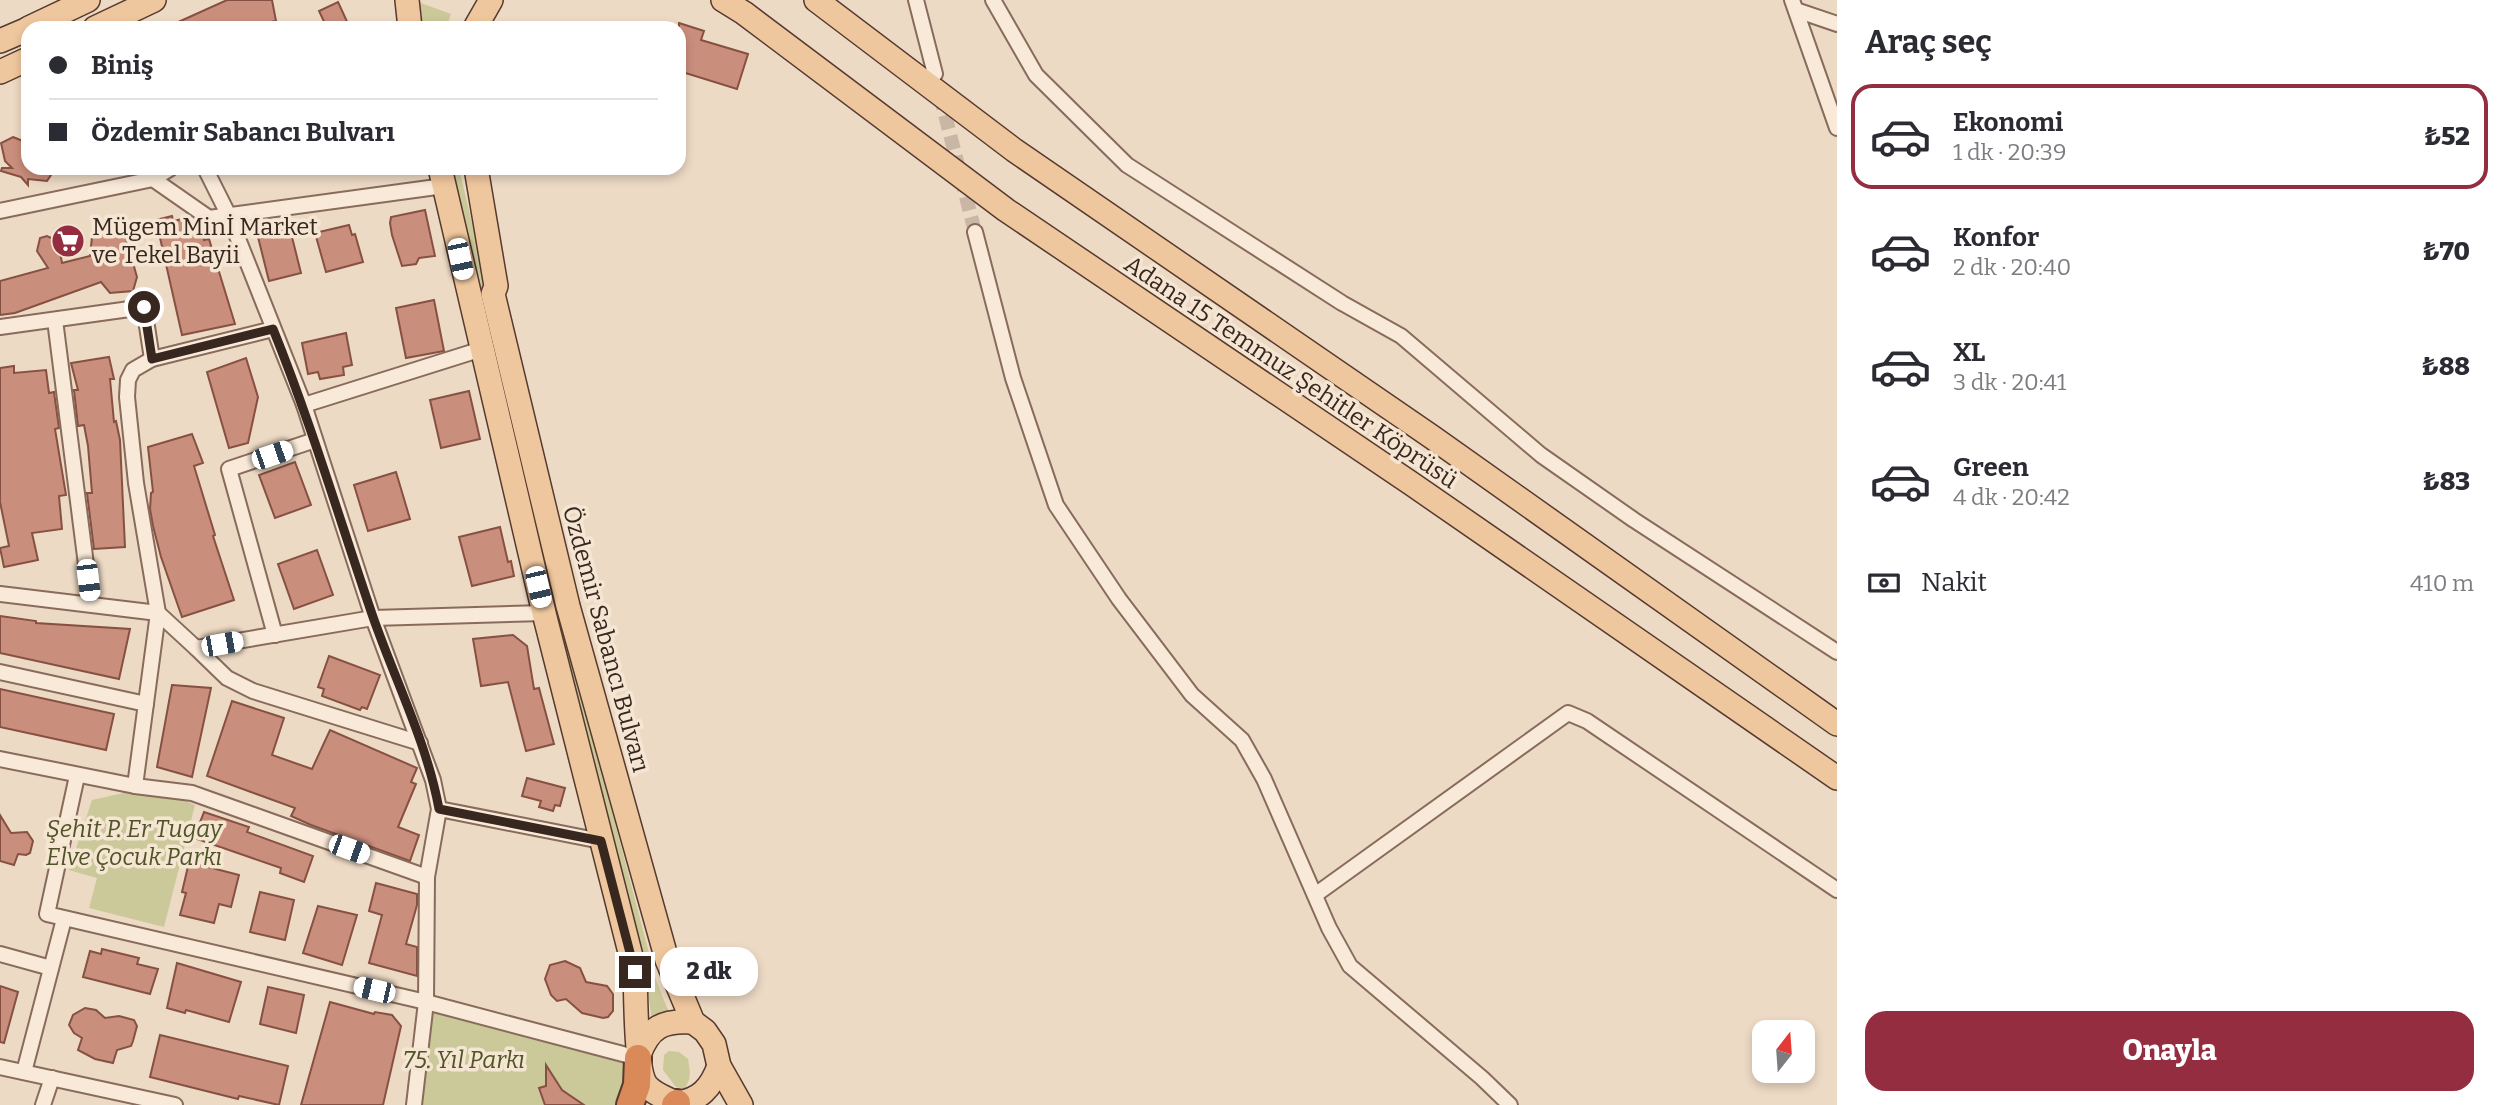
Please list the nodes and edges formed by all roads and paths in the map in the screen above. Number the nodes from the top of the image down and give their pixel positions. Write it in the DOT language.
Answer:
graph roads {
  1 [pos="88,0"];
  2 [pos="155,0"];
  3 [pos="407,0"];
  4 [pos="491,0"];
  5 [pos="723,0"];
  6 [pos="816,0"];
  7 [pos="916,0"];
  8 [pos="993,0"];
  9 [pos="1794,5"];
  10 [pos="55,8"];
  11 [pos="38,21"];
  12 [pos="126,21"];
  13 [pos="409,21"];
  14 [pos="477,21"];
  15 [pos="1837,24"];
  16 [pos="21,32"];
  17 [pos="0,41"];
  18 [pos="21,62"];
  19 [pos="0,72"];
  20 [pos="935,74"];
  21 [pos="1821,85"];
  22 [pos="1837,91"];
  23 [pos="1837,128"];
  24 [pos="144,175"];
  25 [pos="155,175"];
  26 [pos="208,175"];
  27 [pos="477,175"];
  28 [pos="442,177"];
  29 [pos="0,211"];
  30 [pos="229,216"];
  31 [pos="975,232"];
  32 [pos="55,320"];
  33 [pos="0,327"];
  34 [pos="273,329"];
  35 [pos="482,349"];
  36 [pos="152,359"];
  37 [pos="303,405"];
  38 [pos="315,440"];
  39 [pos="0,594"];
  40 [pos="91,604"];
  41 [pos="158,613"];
  42 [pos="544,614"];
  43 [pos="373,618"];
  44 [pos="275,635"];
  45 [pos="196,648"];
  46 [pos="1837,652"];
  47 [pos="0,672"];
  48 [pos="146,704"];
  49 [pos="1837,724"];
  50 [pos="420,743"];
  51 [pos="0,759"];
  52 [pos="77,776"];
  53 [pos="1837,778"];
  54 [pos="135,786"];
  55 [pos="439,809"];
  56 [pos="601,841"];
  57 [pos="427,877"];
  58 [pos="1837,890"];
  59 [pos="1315,895"];
  60 [pos="64,919"];
  61 [pos="0,954"];
  62 [pos="51,968"];
  63 [pos="426,1002"];
  64 [pos="693,1022"];
  65 [pos="638,1058"];
  66 [pos="719,1066"];
  67 [pos="0,1067"];
  68 [pos="24,1072"];
  69 [pos="52,1078"];
  70 [pos="123,1099"];
  71 [pos="677,1104"];
  72 [pos="43,1105"];
  73 [pos="176,1105"];
  74 [pos="414,1105"];
  75 [pos="629,1105"];
  76 [pos="741,1105"];
  77 [pos="1510,1105"];
  1 -- 10 [label="main road"];
  2 -- 12 [label="main road"];
  3 -- 13 [label="main road"];
  4 -- 14 [label="main road"];
  5 -- 53 [label="main road, Adana 15 Temmuz Şehitler Köprüsü"];
  6 -- 49 [label="main road, Adana 15 Temmuz Şehitler Köprüsü"];
  7 -- 20 [label="street"];
  8 -- 46 [label="street"];
  9 -- 15 [label="street"];
  9 -- 21 [label="street"];
  10 -- 11 [label="main road"];
  16 -- 17 [label="main road"];
  18 -- 19 [label="main road"];
  21 -- 22 [label="street"];
  21 -- 23 [label="street"];
  24 -- 29 [label="street"];
  25 -- 30 [label="street"];
  26 -- 30 [label="street"];
  27 -- 64 [label="main road, Özdemir Sabancı Bulvarı"];
  28 -- 30 [label="street"];
  28 -- 35 [label="main road, Özdemir Sabancı Bulvarı"];
  30 -- 34 [label="street"];
  31 -- 59 [label="street"];
  32 -- 33 [label="street"];
  32 -- 36 [label="street"];
  32 -- 40 [label="street"];
  34 -- 36 [label="street"];
  34 -- 37 [label="street"];
  35 -- 37 [label="street"];
  35 -- 42 [label="main road, Özdemir Sabancı Bulvarı"];
  36 -- 41 [label="street"];
  37 -- 38 [label="street"];
  38 -- 43 [label="street"];
  38 -- 44 [label="street"];
  39 -- 40 [label="street"];
  40 -- 41 [label="street"];
  41 -- 45 [label="street"];
  41 -- 48 [label="street"];
  42 -- 43 [label="street"];
  42 -- 56 [label="main road, Özdemir Sabancı Bulvarı"];
  43 -- 44 [label="street"];
  43 -- 50 [label="street"];
  44 -- 45 [label="street"];
  45 -- 50 [label="street"];
  47 -- 48 [label="street"];
  48 -- 54 [label="street"];
  50 -- 55 [label="street"];
  51 -- 52 [label="street"];
  52 -- 54 [label="street"];
  52 -- 60 [label="street"];
  54 -- 57 [label="street"];
  55 -- 56 [label="street"];
  55 -- 57 [label="street"];
  56 -- 65 [label="main road, Özdemir Sabancı Bulvarı"];
  57 -- 63 [label="street"];
  58 -- 59 [label="street"];
  59 -- 77 [label="street"];
  60 -- 62 [label="street"];
  60 -- 63 [label="street"];
  61 -- 62 [label="street"];
  62 -- 68 [label="street"];
  63 -- 65 [label="street"];
  63 -- 74 [label="street"];
  64 -- 65 [label="main road"];
  64 -- 66 [label="main road, Özdemir Sabancı Bulvarı"];
  65 -- 71 [label="main road, Özdemir Sabancı Bulvarı"];
  65 -- 75 [label="highway"];
  66 -- 71 [label="main road"];
  66 -- 76 [label="main road, Özdemir Sabancı Bulvarı"];
  67 -- 68 [label="street"];
  68 -- 69 [label="street"];
  69 -- 70 [label="street"];
  69 -- 72 [label="street"];
  70 -- 73 [label="street"];
}
